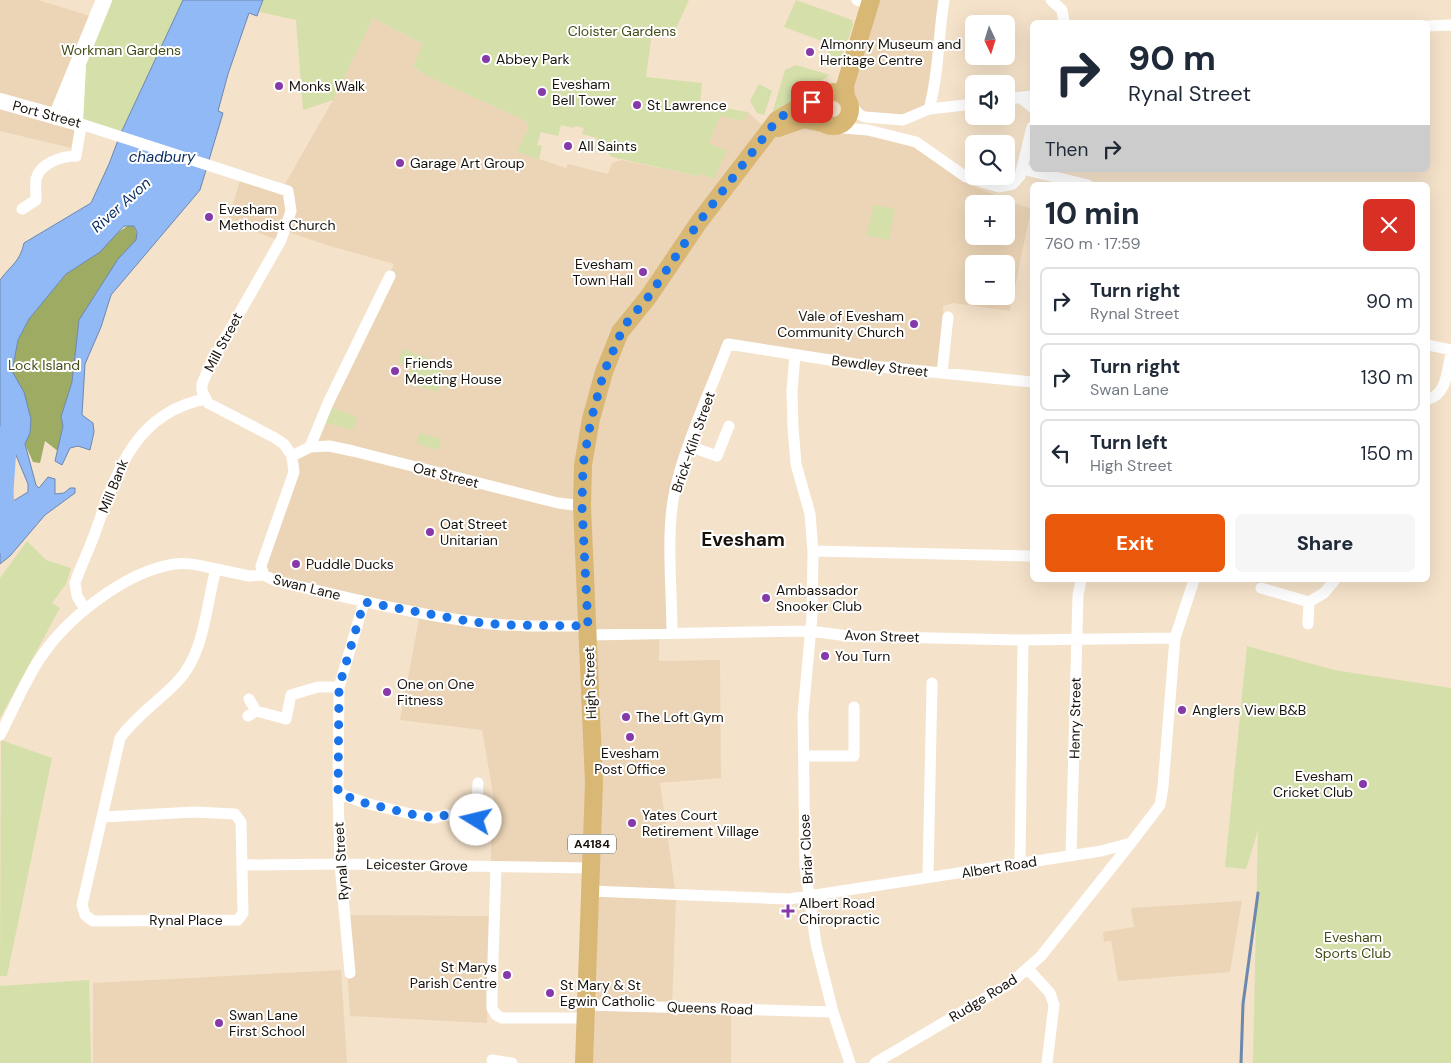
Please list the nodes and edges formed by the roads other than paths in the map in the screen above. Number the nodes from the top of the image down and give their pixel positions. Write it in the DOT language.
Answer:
graph roads {
  1 [pos="104,0"];
  2 [pos="944,0"];
  3 [pos="1051,0"];
  4 [pos="866,1"];
  5 [pos="1064,20"];
  6 [pos="1451,24"];
  7 [pos="1430,26"];
  8 [pos="78,67"];
  9 [pos="851,68"];
  10 [pos="822,97"];
  11 [pos="848,101"];
  12 [pos="965,105"];
  13 [pos="1,106"];
  14 [pos="929,109"];
  15 [pos="56,117"];
  16 [pos="76,122"];
  17 [pos="822,122"];
  18 [pos="841,124"];
  19 [pos="770,132"];
  20 [pos="1030,135"];
  21 [pos="1022,169"];
  22 [pos="1030,171"];
  23 [pos="1034,172"];
  24 [pos="1076,182"];
  25 [pos="288,191"];
  26 [pos="22,209"];
  27 [pos="390,276"];
  28 [pos="948,317"];
  29 [pos="728,344"];
  30 [pos="1430,346"];
  31 [pos="1451,351"];
  32 [pos="795,355"];
  33 [pos="942,373"];
  34 [pos="1030,382"];
  35 [pos="204,399"];
  36 [pos="1430,399"];
  37 [pos="729,426"];
  38 [pos="689,446"];
  39 [pos="310,447"];
  40 [pos="292,456"];
  41 [pos="582,506"];
  42 [pos="812,551"];
  43 [pos="1030,556"];
  44 [pos="216,569"];
  45 [pos="264,575"];
  46 [pos="1081,582"];
  47 [pos="1193,582"];
  48 [pos="1333,582"];
  49 [pos="1261,588"];
  50 [pos="364,602"];
  51 [pos="1309,602"];
  52 [pos="85,609"];
  53 [pos="1308,624"];
  54 [pos="810,630"];
  55 [pos="588,631"];
  56 [pos="672,633"];
  57 [pos="1175,638"];
  58 [pos="1024,640"];
  59 [pos="1077,640"];
  60 [pos="932,683"];
  61 [pos="339,687"];
  62 [pos="249,699"];
  63 [pos="854,707"];
  64 [pos="0,734"];
  65 [pos="804,756"];
  66 [pos="478,783"];
  67 [pos="338,793"];
  68 [pos="103,817"];
  69 [pos="1131,843"];
  70 [pos="1071,856"];
  71 [pos="340,864"];
  72 [pos="1020,864"];
  73 [pos="242,865"];
  74 [pos="496,868"];
  75 [pos="592,868"];
  76 [pos="928,877"];
  77 [pos="590,891"];
  78 [pos="808,897"];
  79 [pos="1028,969"];
  80 [pos="350,973"];
  81 [pos="586,1011"];
  82 [pos="833,1012"];
  83 [pos="492,1060"];
  84 [pos="512,1063"];
  85 [pos="584,1063"];
  86 [pos="850,1063"];
  87 [pos="875,1063"];
  88 [pos="1047,1063"];
  1 -- 8 [label="main road"];
  2 -- 14 [label="street"];
  3 -- 5 [label="street"];
  4 -- 9 [label="main road"];
  6 -- 7 [label="street"];
  8 -- 15 [label="main road"];
  8 -- 16 [label="main road"];
  9 -- 10 [label="main road, A4184"];
  9 -- 11 [label="main road"];
  10 -- 11 [label="main road"];
  10 -- 17 [label="main road"];
  10 -- 19 [label="main road, A4184"];
  11 -- 14 [label="street"];
  11 -- 18 [label="main road"];
  12 -- 14 [label="street"];
  13 -- 15 [label="main road, Port Street"];
  15 -- 16 [label="main road, Port Street"];
  16 -- 25 [label="street, Port Street"];
  16 -- 26 [label="street"];
  17 -- 18 [label="main road"];
  17 -- 19 [label="main road"];
  18 -- 21 [label="street"];
  19 -- 41 [label="main road, High Street / A4184"];
  20 -- 21 [label="street"];
  21 -- 22 [label="street"];
  23 -- 24 [label="street"];
  25 -- 35 [label="street, Mill Street"];
  27 -- 39 [label="street"];
  28 -- 33 [label="street"];
  29 -- 32 [label="street, Bewdley Street"];
  29 -- 38 [label="street, Brick-Kiln Street"];
  30 -- 31 [label="street"];
  31 -- 36 [label="street"];
  32 -- 33 [label="street, Bewdley Street"];
  32 -- 42 [label="street, Briar Close"];
  33 -- 34 [label="street, Bewdley Street"];
  35 -- 40 [label="street"];
  35 -- 52 [label="street, Mill Bank"];
  37 -- 38 [label="street"];
  38 -- 56 [label="street, Brick-Kiln Street"];
  39 -- 40 [label="street"];
  39 -- 41 [label="street, Oat Street"];
  40 -- 45 [label="street"];
  41 -- 55 [label="main road, High Street / A4184"];
  42 -- 43 [label="street"];
  42 -- 54 [label="street, Briar Close"];
  44 -- 45 [label="street"];
  44 -- 52 [label="street"];
  44 -- 68 [label="street, Rynal Place"];
  45 -- 50 [label="street, Swan Lane"];
  46 -- 59 [label="street, Henry Street"];
  47 -- 57 [label="street"];
  48 -- 51 [label="street"];
  49 -- 51 [label="street"];
  50 -- 55 [label="street, Swan Lane"];
  50 -- 61 [label="street, Rynal Street"];
  51 -- 53 [label="street"];
  52 -- 64 [label="street"];
  54 -- 56 [label="street, Avon Street"];
  54 -- 58 [label="street, Avon Street"];
  54 -- 65 [label="street, Briar Close"];
  55 -- 56 [label="street, Avon Street"];
  55 -- 75 [label="main road, High Street / A4184"];
  57 -- 59 [label="street, Avon Street"];
  57 -- 69 [label="street"];
  58 -- 59 [label="street, Avon Street"];
  58 -- 72 [label="street"];
  59 -- 70 [label="street, Henry Street"];
  60 -- 76 [label="street"];
  61 -- 62 [label="street"];
  61 -- 67 [label="street, Rynal Street"];
  63 -- 65 [label="street"];
  65 -- 78 [label="street, Briar Close"];
  66 -- 67 [label="street"];
  67 -- 71 [label="street, Rynal Street"];
  68 -- 73 [label="street, Rynal Place"];
  68 -- 73 [label="street, Rynal Place"];
  69 -- 70 [label="street, Albert Road"];
  69 -- 79 [label="street, Rudge Road"];
  70 -- 72 [label="street, Albert Road"];
  71 -- 73 [label="street, Leicester Grove"];
  71 -- 74 [label="street, Leicester Grove"];
  71 -- 80 [label="street, Rynal Street"];
  72 -- 76 [label="street, Albert Road"];
  74 -- 75 [label="street, Leicester Grove"];
  74 -- 81 [label="street, Queens Road"];
  75 -- 77 [label="main road, High Street / A4184"];
  76 -- 78 [label="street, Albert Road"];
  77 -- 78 [label="street, Albert Road"];
  77 -- 81 [label="main road, High Street / A4184"];
  78 -- 82 [label="street, Briar Close"];
  79 -- 87 [label="street, Rudge Road"];
  79 -- 88 [label="street"];
  81 -- 82 [label="street, Queens Road"];
  81 -- 85 [label="main road, High Street / A4184"];
  82 -- 86 [label="street, Briar Close"];
  83 -- 84 [label="street"];
}
